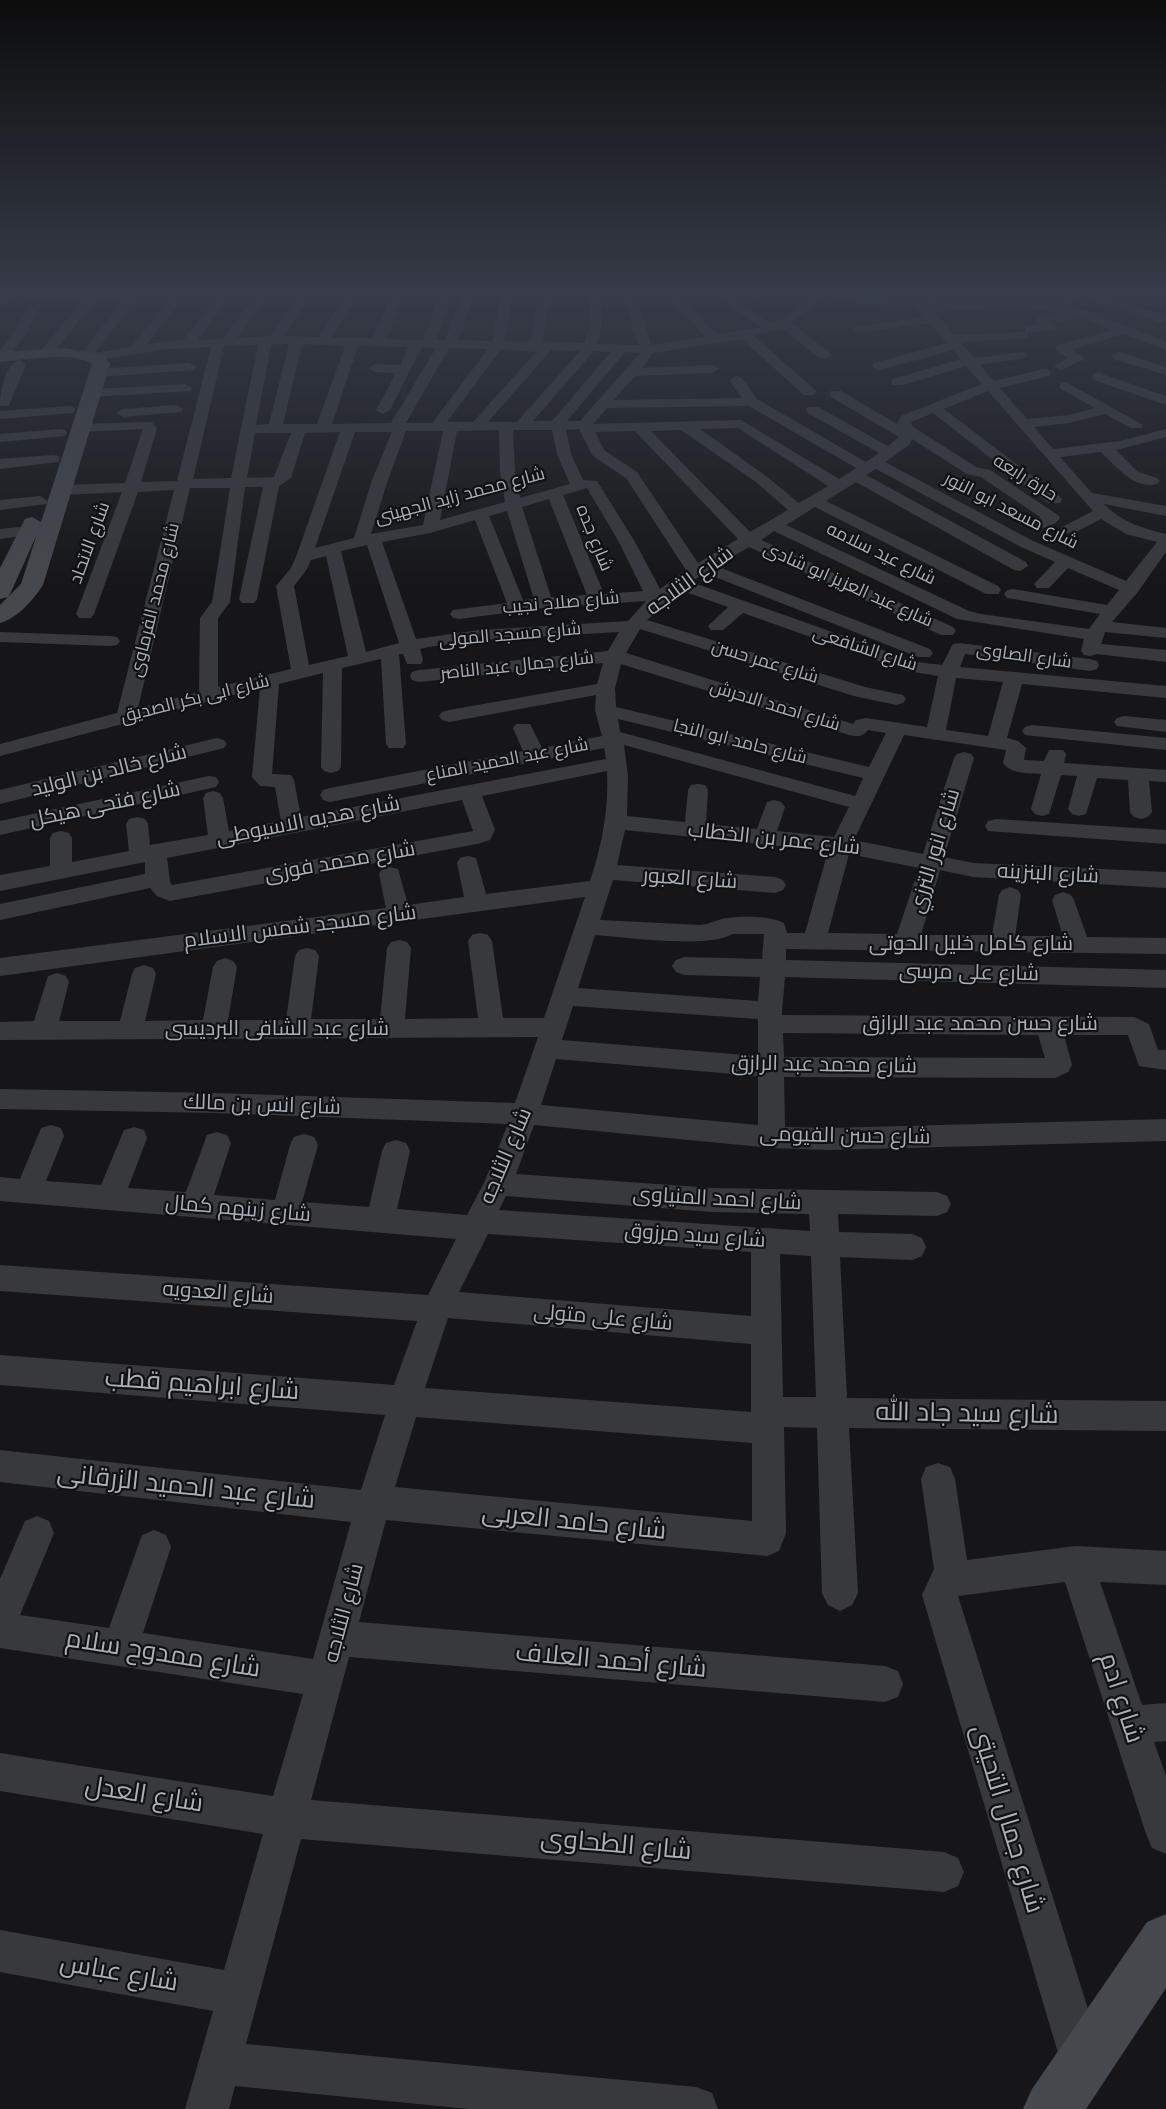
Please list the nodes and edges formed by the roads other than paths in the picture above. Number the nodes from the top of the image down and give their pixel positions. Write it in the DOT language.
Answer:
graph roads {
  1 [pos="9,389"];
  2 [pos="75,389"];
  3 [pos="92,389"];
  4 [pos="159,389"];
  5 [pos="210,389"];
  6 [pos="258,389"];
  7 [pos="285,389"];
  8 [pos="336,389"];
  9 [pos="394,389"];
  10 [pos="421,389"];
  11 [pos="468,389"];
  12 [pos="507,389"];
  13 [pos="549,389"];
  14 [pos="587,389"];
  15 [pos="616,389"];
  16 [pos="692,389"];
  17 [pos="743,389"];
  18 [pos="806,389"];
  19 [pos="883,389"];
  20 [pos="942,389"];
  21 [pos="983,389"];
  22 [pos="993,389"];
  23 [pos="1072,389"];
  24 [pos="1135,389"];
  25 [pos="809,392"];
  26 [pos="92,393"];
  27 [pos="836,394"];
  28 [pos="1166,400"];
  29 [pos="752,402"];
  30 [pos="694,403"];
  31 [pos="603,404"];
  32 [pos="1,409"];
  33 [pos="176,409"];
  34 [pos="1107,409"];
  35 [pos="383,410"];
  36 [pos="813,410"];
  37 [pos="78,418"];
  38 [pos="1023,423"];
  39 [pos="557,425"];
  40 [pos="684,425"];
  41 [pos="1136,425"];
  42 [pos="477,426"];
  43 [pos="513,426"];
  44 [pos="585,426"];
  45 [pos="638,426"];
  46 [pos="398,427"];
  47 [pos="443,427"];
  48 [pos="323,428"];
  49 [pos="349,428"];
  50 [pos="249,429"];
  51 [pos="275,429"];
  52 [pos="299,429"];
  53 [pos="901,429"];
  54 [pos="60,433"];
  55 [pos="1164,436"];
  56 [pos="0,438"];
  57 [pos="1112,446"];
  58 [pos="1049,454"];
  59 [pos="0,464"];
  60 [pos="50,466"];
  61 [pos="1166,471"];
  62 [pos="0,478"];
  63 [pos="1152,481"];
  64 [pos="238,483"];
  65 [pos="272,483"];
  66 [pos="184,484"];
  67 [pos="584,484"];
  68 [pos="132,486"];
  69 [pos="61,490"];
  70 [pos="554,492"];
  71 [pos="1083,492"];
  72 [pos="1048,495"];
  73 [pos="40,501"];
  74 [pos="512,504"];
  75 [pos="0,505"];
  76 [pos="806,506"];
  77 [pos="1064,508"];
  78 [pos="1166,511"];
  79 [pos="1103,512"];
  80 [pos="480,513"];
  81 [pos="1039,524"];
  82 [pos="774,525"];
  83 [pos="430,528"];
  84 [pos="1068,530"];
  85 [pos="0,534"];
  86 [pos="367,540"];
  87 [pos="748,540"];
  88 [pos="1166,540"];
  89 [pos="332,547"];
  90 [pos="22,549"];
  91 [pos="304,557"];
  92 [pos="1065,562"];
  93 [pos="1158,564"];
  94 [pos="1020,566"];
  95 [pos="288,582"];
  96 [pos="1043,584"];
  97 [pos="1131,589"];
  98 [pos="1,590"];
  99 [pos="992,590"];
  100 [pos="1013,594"];
  101 [pos="664,596"];
  102 [pos="249,599"];
  103 [pos="544,603"];
  104 [pos="517,606"];
  105 [pos="595,606"];
  106 [pos="740,606"];
  107 [pos="1113,612"];
  108 [pos="212,613"];
  109 [pos="85,614"];
  110 [pos="459,614"];
  111 [pos="2,616"];
  112 [pos="717,626"];
  113 [pos="947,631"];
  114 [pos="1166,633"];
  115 [pos="0,637"];
  116 [pos="111,641"];
  117 [pos="1094,644"];
  118 [pos="410,645"];
  119 [pos="390,650"];
  120 [pos="924,654"];
  121 [pos="615,656"];
  122 [pos="1166,656"];
  123 [pos="358,658"];
  124 [pos="333,664"];
  125 [pos="301,672"];
  126 [pos="948,672"];
  127 [pos="1014,678"];
  128 [pos="270,679"];
  129 [pos="903,680"];
  130 [pos="1097,686"];
  131 [pos="1166,692"];
  132 [pos="209,695"];
  133 [pos="606,699"];
  134 [pos="896,699"];
  135 [pos="126,716"];
  136 [pos="449,716"];
  137 [pos="1068,726"];
  138 [pos="1166,726"];
  139 [pos="892,727"];
  140 [pos="523,728"];
  141 [pos="1032,731"];
  142 [pos="935,734"];
  143 [pos="1123,740"];
  144 [pos="996,742"];
  145 [pos="1160,743"];
  146 [pos="217,744"];
  147 [pos="396,744"];
  148 [pos="614,746"];
  149 [pos="0,750"];
  150 [pos="535,755"];
  151 [pos="964,758"];
  152 [pos="331,767"];
  153 [pos="1052,768"];
  154 [pos="1088,771"];
  155 [pos="1135,774"];
  156 [pos="875,775"];
  157 [pos="1165,776"];
  158 [pos="469,790"];
  159 [pos="698,790"];
  160 [pos="330,795"];
  161 [pos="0,797"];
  162 [pos="861,804"];
  163 [pos="774,807"];
  164 [pos="1042,809"];
  165 [pos="1079,809"];
  166 [pos="1141,812"];
  167 [pos="616,822"];
  168 [pos="137,824"];
  169 [pos="292,824"];
  170 [pos="996,826"];
  171 [pos="0,828"];
  172 [pos="695,830"];
  173 [pos="765,837"];
  174 [pos="1166,837"];
  175 [pos="61,838"];
  176 [pos="219,838"];
  177 [pos="841,845"];
  178 [pos="148,852"];
  179 [pos="931,862"];
  180 [pos="468,863"];
  181 [pos="61,870"];
  182 [pos="390,874"];
  183 [pos="158,879"];
  184 [pos="603,880"];
  185 [pos="1166,880"];
  186 [pos="0,883"];
  187 [pos="776,885"];
  188 [pos="1010,895"];
  189 [pos="1064,900"];
  190 [pos="477,904"];
  191 [pos="0,912"];
  192 [pos="399,915"];
  193 [pos="588,927"];
  194 [pos="480,941"];
  195 [pos="776,941"];
  196 [pos="815,942"];
  197 [pos="906,944"];
  198 [pos="1002,944"];
  199 [pos="1078,945"];
  200 [pos="1166,946"];
  201 [pos="399,948"];
  202 [pos="307,956"];
  203 [pos="684,966"];
  204 [pos="0,967"];
  205 [pos="225,967"];
  206 [pos="772,969"];
  207 [pos="144,974"];
  208 [pos="1166,979"];
  209 [pos="57,982"];
  210 [pos="564,996"];
  211 [pos="769,1017"];
  212 [pos="1048,1025"];
  213 [pos="393,1028"];
  214 [pos="492,1028"];
  215 [pos="297,1029"];
  216 [pos="0,1030"];
  217 [pos="44,1030"];
  218 [pos="130,1030"];
  219 [pos="214,1030"];
  220 [pos="550,1038"];
  221 [pos="1166,1060"];
  222 [pos="771,1067"];
  223 [pos="0,1099"];
  224 [pos="525,1114"];
  225 [pos="1166,1130"];
  226 [pos="51,1136"];
  227 [pos="772,1137"];
  228 [pos="134,1138"];
  229 [pos="217,1143"];
  230 [pos="304,1146"];
  231 [pos="396,1151"];
  232 [pos="498,1184"];
  233 [pos="0,1189"];
  234 [pos="28,1192"];
  235 [pos="110,1198"];
  236 [pos="823,1203"];
  237 [pos="937,1203"];
  238 [pos="196,1205"];
  239 [pos="285,1212"];
  240 [pos="380,1220"];
  241 [pos="477,1225"];
  242 [pos="765,1240"];
  243 [pos="824,1244"];
  244 [pos="912,1247"];
  245 [pos="0,1278"];
  246 [pos="438,1306"];
  247 [pos="766,1331"];
  248 [pos="0,1371"];
  249 [pos="405,1400"];
  250 [pos="832,1412"];
  251 [pos="1166,1416"];
  252 [pos="768,1420"];
  253 [pos="0,1466"];
  254 [pos="938,1479"];
  255 [pos="373,1505"];
  256 [pos="37,1533"];
  257 [pos="154,1547"];
  258 [pos="1076,1563"];
  259 [pos="1166,1568"];
  260 [pos="953,1579"];
  261 [pos="840,1593"];
  262 [pos="0,1621"];
  263 [pos="0,1630"];
  264 [pos="337,1638"];
  265 [pos="120,1647"];
  266 [pos="326,1679"];
  267 [pos="885,1684"];
  268 [pos="1148,1724"];
  269 [pos="0,1772"];
  270 [pos="287,1818"];
  271 [pos="1166,1834"];
  272 [pos="944,1872"];
  273 [pos="1166,1941"];
  274 [pos="0,1951"];
  275 [pos="238,1994"];
  276 [pos="219,2063"];
  277 [pos="1083,2064"];
  278 [pos="207,2109"];
  279 [pos="696,2109"];
  280 [pos="1052,2109"];
  1 -- 32 [label="street"];
  2 -- 37 [label="street"];
  3 -- 26 [label="street"];
  4 -- 26 [label="street"];
  5 -- 66 [label="street, شارع محمد الفرماوى"];
  6 -- 50 [label="street"];
  7 -- 51 [label="street"];
  8 -- 48 [label="street"];
  9 -- 35 [label="street"];
  10 -- 46 [label="street"];
  11 -- 47 [label="street"];
  12 -- 42 [label="street"];
  13 -- 43 [label="street"];
  14 -- 39 [label="street"];
  15 -- 31 [label="street"];
  16 -- 30 [label="street"];
  17 -- 29 [label="street"];
  18 -- 25 [label="street"];
  19 -- 53 [label="street"];
  20 -- 53 [label="street"];
  21 -- 53 [label="street, شارع الثلاجه"];
  22 -- 38 [label="street"];
  23 -- 34 [label="street"];
  24 -- 28 [label="street"];
  26 -- 37 [label="street"];
  27 -- 53 [label="street"];
  29 -- 30 [label="street"];
  29 -- 53 [label="street"];
  30 -- 31 [label="street"];
  31 -- 44 [label="street"];
  32 -- 37 [label="street"];
  33 -- 37 [label="street"];
  34 -- 38 [label="street"];
  34 -- 41 [label="street"];
  36 -- 53 [label="street"];
  37 -- 54 [label="street"];
  37 -- 68 [label="street, شارع الاتحاد"];
  37 -- 69 [label="street"];
  38 -- 58 [label="street"];
  39 -- 43 [label="street"];
  39 -- 44 [label="street"];
  39 -- 67 [label="street"];
  40 -- 45 [label="street"];
  40 -- 53 [label="street"];
  40 -- 76 [label="street"];
  42 -- 43 [label="street"];
  42 -- 47 [label="street"];
  43 -- 74 [label="street"];
  44 -- 45 [label="street"];
  44 -- 101 [label="street"];
  45 -- 87 [label="street"];
  46 -- 47 [label="street"];
  46 -- 49 [label="street"];
  46 -- 86 [label="street"];
  47 -- 83 [label="street"];
  48 -- 49 [label="street"];
  48 -- 52 [label="street"];
  49 -- 91 [label="street"];
  50 -- 51 [label="street"];
  50 -- 64 [label="street"];
  51 -- 52 [label="street"];
  52 -- 65 [label="street"];
  53 -- 72 [label="street"];
  53 -- 76 [label="street, شارع الثلاجه"];
  53 -- 81 [label="street, حارة رابعه"];
  53 -- 92 [label="street, شارع مسعد ابو النور"];
  53 -- 94 [label="street"];
  54 -- 56 [label="street"];
  54 -- 60 [label="street"];
  55 -- 57 [label="street"];
  57 -- 58 [label="street"];
  57 -- 61 [label="street"];
  57 -- 63 [label="street"];
  58 -- 71 [label="street"];
  59 -- 60 [label="street"];
  60 -- 62 [label="street"];
  60 -- 73 [label="street"];
  64 -- 65 [label="street"];
  64 -- 66 [label="street"];
  64 -- 108 [label="street"];
  65 -- 102 [label="street"];
  66 -- 68 [label="street"];
  66 -- 135 [label="street, شارع محمد الفرماوى"];
  67 -- 70 [label="street, شارع محمد زايد الجهينى"];
  67 -- 101 [label="street"];
  68 -- 69 [label="street"];
  68 -- 109 [label="street, شارع الاتحاد"];
  69 -- 90 [label="street"];
  70 -- 74 [label="street, شارع محمد زايد الجهينى"];
  70 -- 105 [label="street, شارع جده"];
  71 -- 72 [label="street"];
  71 -- 78 [label="street"];
  71 -- 79 [label="street"];
  72 -- 77 [label="street"];
  73 -- 75 [label="street"];
  73 -- 90 [label="street"];
  74 -- 80 [label="street, شارع محمد زايد الجهينى"];
  74 -- 103 [label="street"];
  76 -- 82 [label="street, شارع الثلاجه"];
  76 -- 99 [label="street"];
  79 -- 84 [label="street"];
  79 -- 88 [label="street"];
  80 -- 83 [label="street, شارع محمد زايد الجهينى"];
  80 -- 104 [label="street"];
  82 -- 87 [label="street, شارع الثلاجه"];
  82 -- 117 [label="street, شارع عيد سلامه"];
  83 -- 86 [label="street, شارع محمد زايد الجهينى"];
  85 -- 90 [label="street"];
  86 -- 89 [label="street, شارع محمد زايد الجهينى"];
  86 -- 118 [label="street"];
  87 -- 101 [label="street, شارع الثلاجه"];
  87 -- 113 [label="street, شارع عبد العزيز ابو شادى"];
  88 -- 93 [label="street"];
  89 -- 91 [label="street, شارع محمد زايد الجهينى"];
  89 -- 123 [label="street"];
  90 -- 98 [label="street"];
  90 -- 111 [label="street"];
  91 -- 95 [label="street"];
  92 -- 96 [label="street"];
  92 -- 97 [label="street, شارع مسعد ابو النور"];
  93 -- 97 [label="street"];
  95 -- 102 [label="street"];
  95 -- 125 [label="street"];
  97 -- 107 [label="street"];
  100 -- 107 [label="street"];
  101 -- 105 [label="street, شارع صلاح نجيب"];
  101 -- 106 [label="street, شارع الشافعى"];
  101 -- 118 [label="street, شارع مسجد المولى"];
  101 -- 120 [label="street"];
  101 -- 121 [label="street, شارع الثلاجه"];
  101 -- 134 [label="street, شارع عمر حسن"];
  102 -- 108 [label="street"];
  103 -- 104 [label="street, شارع صلاح نجيب"];
  103 -- 105 [label="street, شارع صلاح نجيب"];
  104 -- 110 [label="street, شارع صلاح نجيب"];
  106 -- 112 [label="street"];
  106 -- 126 [label="street, شارع الشافعى"];
  107 -- 117 [label="street"];
  108 -- 132 [label="street"];
  114 -- 117 [label="street"];
  115 -- 116 [label="street"];
  117 -- 122 [label="street"];
  117 -- 126 [label="street, شارع الصاوى"];
  117 -- 130 [label="street"];
  118 -- 119 [label="street, شارع مسجد المولى"];
  118 -- 121 [label="street, شارع جمال عبد الناصر"];
  119 -- 123 [label="street, شارع ابى بكر الصديق"];
  119 -- 147 [label="street"];
  121 -- 133 [label="street, شارع الثلاجه"];
  121 -- 139 [label="street, شارع احمد الاحرش"];
  123 -- 124 [label="street, شارع ابى بكر الصديق"];
  124 -- 125 [label="street, شارع ابى بكر الصديق"];
  124 -- 152 [label="street"];
  125 -- 128 [label="street, شارع ابى بكر الصديق"];
  126 -- 127 [label="street, شارع الشافعى"];
  126 -- 142 [label="street"];
  127 -- 130 [label="street, شارع الشافعى"];
  127 -- 144 [label="street"];
  128 -- 132 [label="street, شارع ابى بكر الصديق"];
  128 -- 169 [label="street"];
  129 -- 134 [label="street"];
  130 -- 131 [label="street, شارع الشافعى"];
  132 -- 135 [label="street, شارع ابى بكر الصديق"];
  133 -- 136 [label="street"];
  133 -- 148 [label="street, شارع الثلاجه"];
  133 -- 156 [label="street, شارع حامد ابو النجا"];
  134 -- 139 [label="street"];
  135 -- 149 [label="street, شارع ابى بكر الصديق"];
  137 -- 138 [label="street"];
  137 -- 141 [label="street"];
  137 -- 143 [label="street"];
  137 -- 153 [label="street"];
  139 -- 142 [label="street, شارع احمد الاحرش"];
  139 -- 156 [label="street"];
  140 -- 150 [label="street"];
  142 -- 144 [label="street, شارع احمد الاحرش"];
  143 -- 145 [label="street"];
  143 -- 155 [label="street"];
  144 -- 153 [label="street"];
  145 -- 157 [label="street"];
  146 -- 161 [label="street, شارع خالد بن الوليد"];
  148 -- 150 [label="street, شارع عبد الحميد المناع"];
  148 -- 158 [label="street, شارع هديه الاسيوطى"];
  148 -- 162 [label="street"];
  148 -- 167 [label="street, شارع الثلاجه"];
  150 -- 160 [label="street, شارع عبد الحميد المناع"];
  151 -- 179 [label="street, شارع انور الترزي"];
  153 -- 154 [label="street"];
  153 -- 164 [label="street"];
  154 -- 155 [label="street"];
  154 -- 165 [label="street"];
  155 -- 157 [label="street"];
  155 -- 166 [label="street"];
  156 -- 162 [label="street"];
  158 -- 169 [label="street, شارع هديه الاسيوطى"];
  158 -- 183 [label="street, شارع محمد فوزى"];
  159 -- 172 [label="street"];
  162 -- 177 [label="street"];
  163 -- 173 [label="street"];
  167 -- 172 [label="street, شارع عمر بن الخطاب"];
  167 -- 184 [label="street, شارع الثلاجه"];
  168 -- 178 [label="street"];
  169 -- 176 [label="street, شارع هديه الاسيوطى"];
  170 -- 174 [label="street"];
  171 -- 176 [label="street, شارع فتحى هيكل"];
  172 -- 173 [label="street, شارع عمر بن الخطاب"];
  173 -- 177 [label="street, شارع عمر بن الخطاب"];
  175 -- 181 [label="street"];
  176 -- 178 [label="street, شارع هديه الاسيوطى"];
  177 -- 179 [label="street, شارع عمر بن الخطاب"];
  177 -- 196 [label="street"];
  178 -- 181 [label="street, شارع هديه الاسيوطى"];
  178 -- 183 [label="street"];
  179 -- 185 [label="street, شارع البنزينه"];
  179 -- 197 [label="street, شارع انور الترزي"];
  180 -- 190 [label="street"];
  181 -- 186 [label="street, شارع هديه الاسيوطى"];
  182 -- 192 [label="street"];
  183 -- 191 [label="street"];
  184 -- 187 [label="street, شارع العبور"];
  184 -- 190 [label="street, شارع مسجد شمس الاسلام"];
  184 -- 193 [label="street, شارع الثلاجه"];
  188 -- 198 [label="street"];
  189 -- 199 [label="street"];
  190 -- 192 [label="street, شارع مسجد شمس الاسلام"];
  192 -- 204 [label="street, شارع مسجد شمس الاسلام"];
  193 -- 195 [label="street"];
  193 -- 210 [label="street, شارع الثلاجه"];
  194 -- 214 [label="street"];
  195 -- 196 [label="street, شارع كامل خليل الحوتى"];
  195 -- 206 [label="street"];
  196 -- 197 [label="street, شارع كامل خليل الحوتى"];
  197 -- 198 [label="street, شارع كامل خليل الحوتى"];
  198 -- 199 [label="street, شارع كامل خليل الحوتى"];
  199 -- 200 [label="street, شارع كامل خليل الحوتى"];
  201 -- 213 [label="street"];
  202 -- 215 [label="street"];
  203 -- 206 [label="street, شارع على مرسى"];
  205 -- 219 [label="street"];
  206 -- 208 [label="street, شارع على مرسى"];
  206 -- 211 [label="street"];
  207 -- 218 [label="street"];
  209 -- 217 [label="street"];
  210 -- 211 [label="street, شارع حسن محمد عبد الرازق"];
  210 -- 220 [label="street, شارع الثلاجه"];
  211 -- 212 [label="street, شارع حسن محمد عبد الرازق"];
  211 -- 222 [label="street"];
  212 -- 221 [label="street, شارع حسن محمد عبد الرازق"];
  212 -- 222 [label="street, شارع محمد عبد الرازق"];
  213 -- 214 [label="street, شارع عبد الشافى البرديسى"];
  213 -- 215 [label="street, شارع عبد الشافى البرديسى"];
  214 -- 220 [label="street, شارع عبد الشافى البرديسى"];
  215 -- 219 [label="street, شارع عبد الشافى البرديسى"];
  216 -- 217 [label="street, شارع عبد الشافى البرديسى"];
  217 -- 218 [label="street, شارع عبد الشافى البرديسى"];
  218 -- 219 [label="street, شارع عبد الشافى البرديسى"];
  220 -- 222 [label="street, شارع محمد عبد الرازق"];
  220 -- 224 [label="street, شارع الثلاجه"];
  222 -- 227 [label="street"];
  223 -- 224 [label="street, شارع انس بن مالك"];
  224 -- 227 [label="street, شارع حسن الفيومى"];
  224 -- 232 [label="street, شارع الثلاجه"];
  225 -- 227 [label="street, شارع حسن الفيومى"];
  226 -- 234 [label="street"];
  228 -- 235 [label="street"];
  229 -- 238 [label="street"];
  230 -- 239 [label="street"];
  231 -- 240 [label="street"];
  232 -- 236 [label="street, شارع احمد المنياوى"];
  232 -- 241 [label="street, شارع الثلاجه"];
  233 -- 234 [label="street, شارع زينهم كمال"];
  234 -- 235 [label="street, شارع زينهم كمال"];
  235 -- 238 [label="street, شارع زينهم كمال"];
  236 -- 237 [label="street, شارع احمد المنياوى"];
  236 -- 243 [label="street"];
  238 -- 239 [label="street, شارع زينهم كمال"];
  239 -- 240 [label="street, شارع زينهم كمال"];
  240 -- 241 [label="street, شارع زينهم كمال"];
  241 -- 242 [label="street, شارع سيد مرزوق"];
  241 -- 246 [label="street, شارع الثلاجه"];
  242 -- 243 [label="street, شارع سيد مرزوق"];
  242 -- 247 [label="street"];
  243 -- 244 [label="street, شارع سيد مرزوق"];
  243 -- 250 [label="street"];
  245 -- 246 [label="street, شارع العدويه"];
  246 -- 247 [label="street, شارع على متولى"];
  246 -- 249 [label="street, شارع الثلاجه"];
  247 -- 252 [label="street"];
  248 -- 249 [label="street, شارع ابراهيم قطب"];
  249 -- 252 [label="street, شارع سيد جاد الله"];
  249 -- 255 [label="street, شارع الثلاجه"];
  250 -- 251 [label="street, شارع سيد جاد الله"];
  250 -- 252 [label="street, شارع سيد جاد الله"];
  250 -- 261 [label="street"];
  252 -- 255 [label="street, شارع حامد العربى"];
  253 -- 255 [label="street, شارع عبد الحميد الزرقانى"];
  254 -- 260 [label="street"];
  255 -- 264 [label="street, شارع الثلاجه"];
  256 -- 262 [label="street"];
  257 -- 265 [label="street"];
  258 -- 259 [label="street"];
  258 -- 260 [label="street"];
  258 -- 268 [label="street, شارع ادم"];
  260 -- 277 [label="street, شارع جمال التحيتى"];
  263 -- 265 [label="street, شارع ممدوح سلام"];
  264 -- 266 [label="street, شارع الثلاجه"];
  264 -- 267 [label="street, شارع أحمد العلاف"];
  265 -- 266 [label="street, شارع ممدوح سلام"];
  266 -- 270 [label="street, شارع الثلاجه"];
  268 -- 271 [label="street, شارع ادم"];
  269 -- 270 [label="street, شارع العدل"];
  270 -- 272 [label="street, شارع الطحاوى"];
  270 -- 275 [label="street, شارع الثلاجه"];
  273 -- 277 [label="street"];
  274 -- 275 [label="street, شارع عباس"];
  275 -- 276 [label="street, شارع الثلاجه"];
  276 -- 278 [label="street, شارع الثلاجه"];
  276 -- 279 [label="street"];
  277 -- 280 [label="street"];
}
